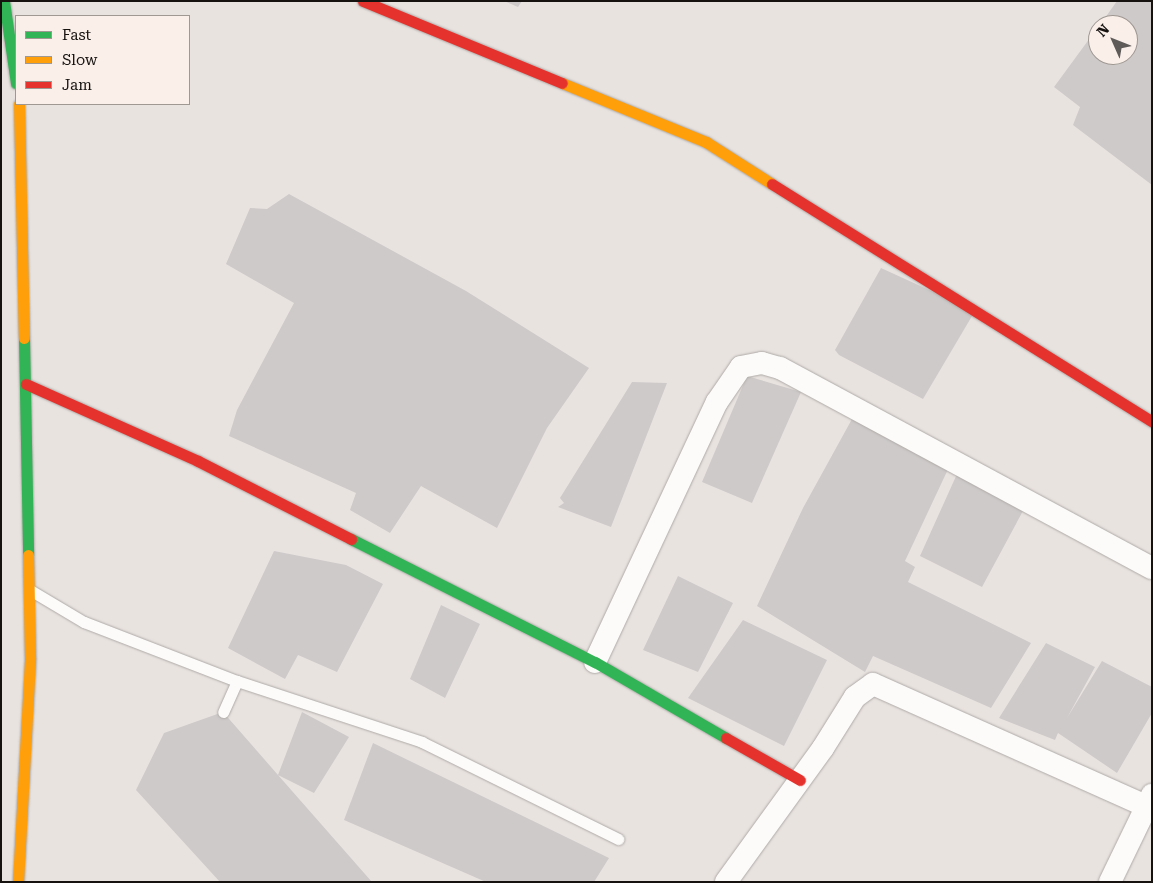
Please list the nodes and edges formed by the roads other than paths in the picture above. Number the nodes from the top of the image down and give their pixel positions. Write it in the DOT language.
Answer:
graph roads {
  1 [pos="4,1"];
  2 [pos="363,1"];
  3 [pos="15,76"];
  4 [pos="19,105"];
  5 [pos="26,384"];
  6 [pos="1152,421"];
  7 [pos="1152,568"];
  8 [pos="29,589"];
  9 [pos="595,662"];
  10 [pos="237,681"];
  11 [pos="223,712"];
  12 [pos="800,780"];
  13 [pos="1149,801"];
  14 [pos="618,839"];
  15 [pos="18,882"];
  16 [pos="726,882"];
  17 [pos="1110,882"];
  1 -- 3 [label="street"];
  2 -- 6 [label="street"];
  4 -- 5 [label="street"];
  5 -- 8 [label="street"];
  5 -- 9 [label="street"];
  7 -- 9 [label="street"];
  8 -- 10 [label="lane"];
  8 -- 15 [label="street"];
  9 -- 12 [label="street"];
  10 -- 11 [label="lane"];
  10 -- 14 [label="lane"];
  12 -- 13 [label="street"];
  12 -- 16 [label="street"];
  13 -- 17 [label="street"];
}
